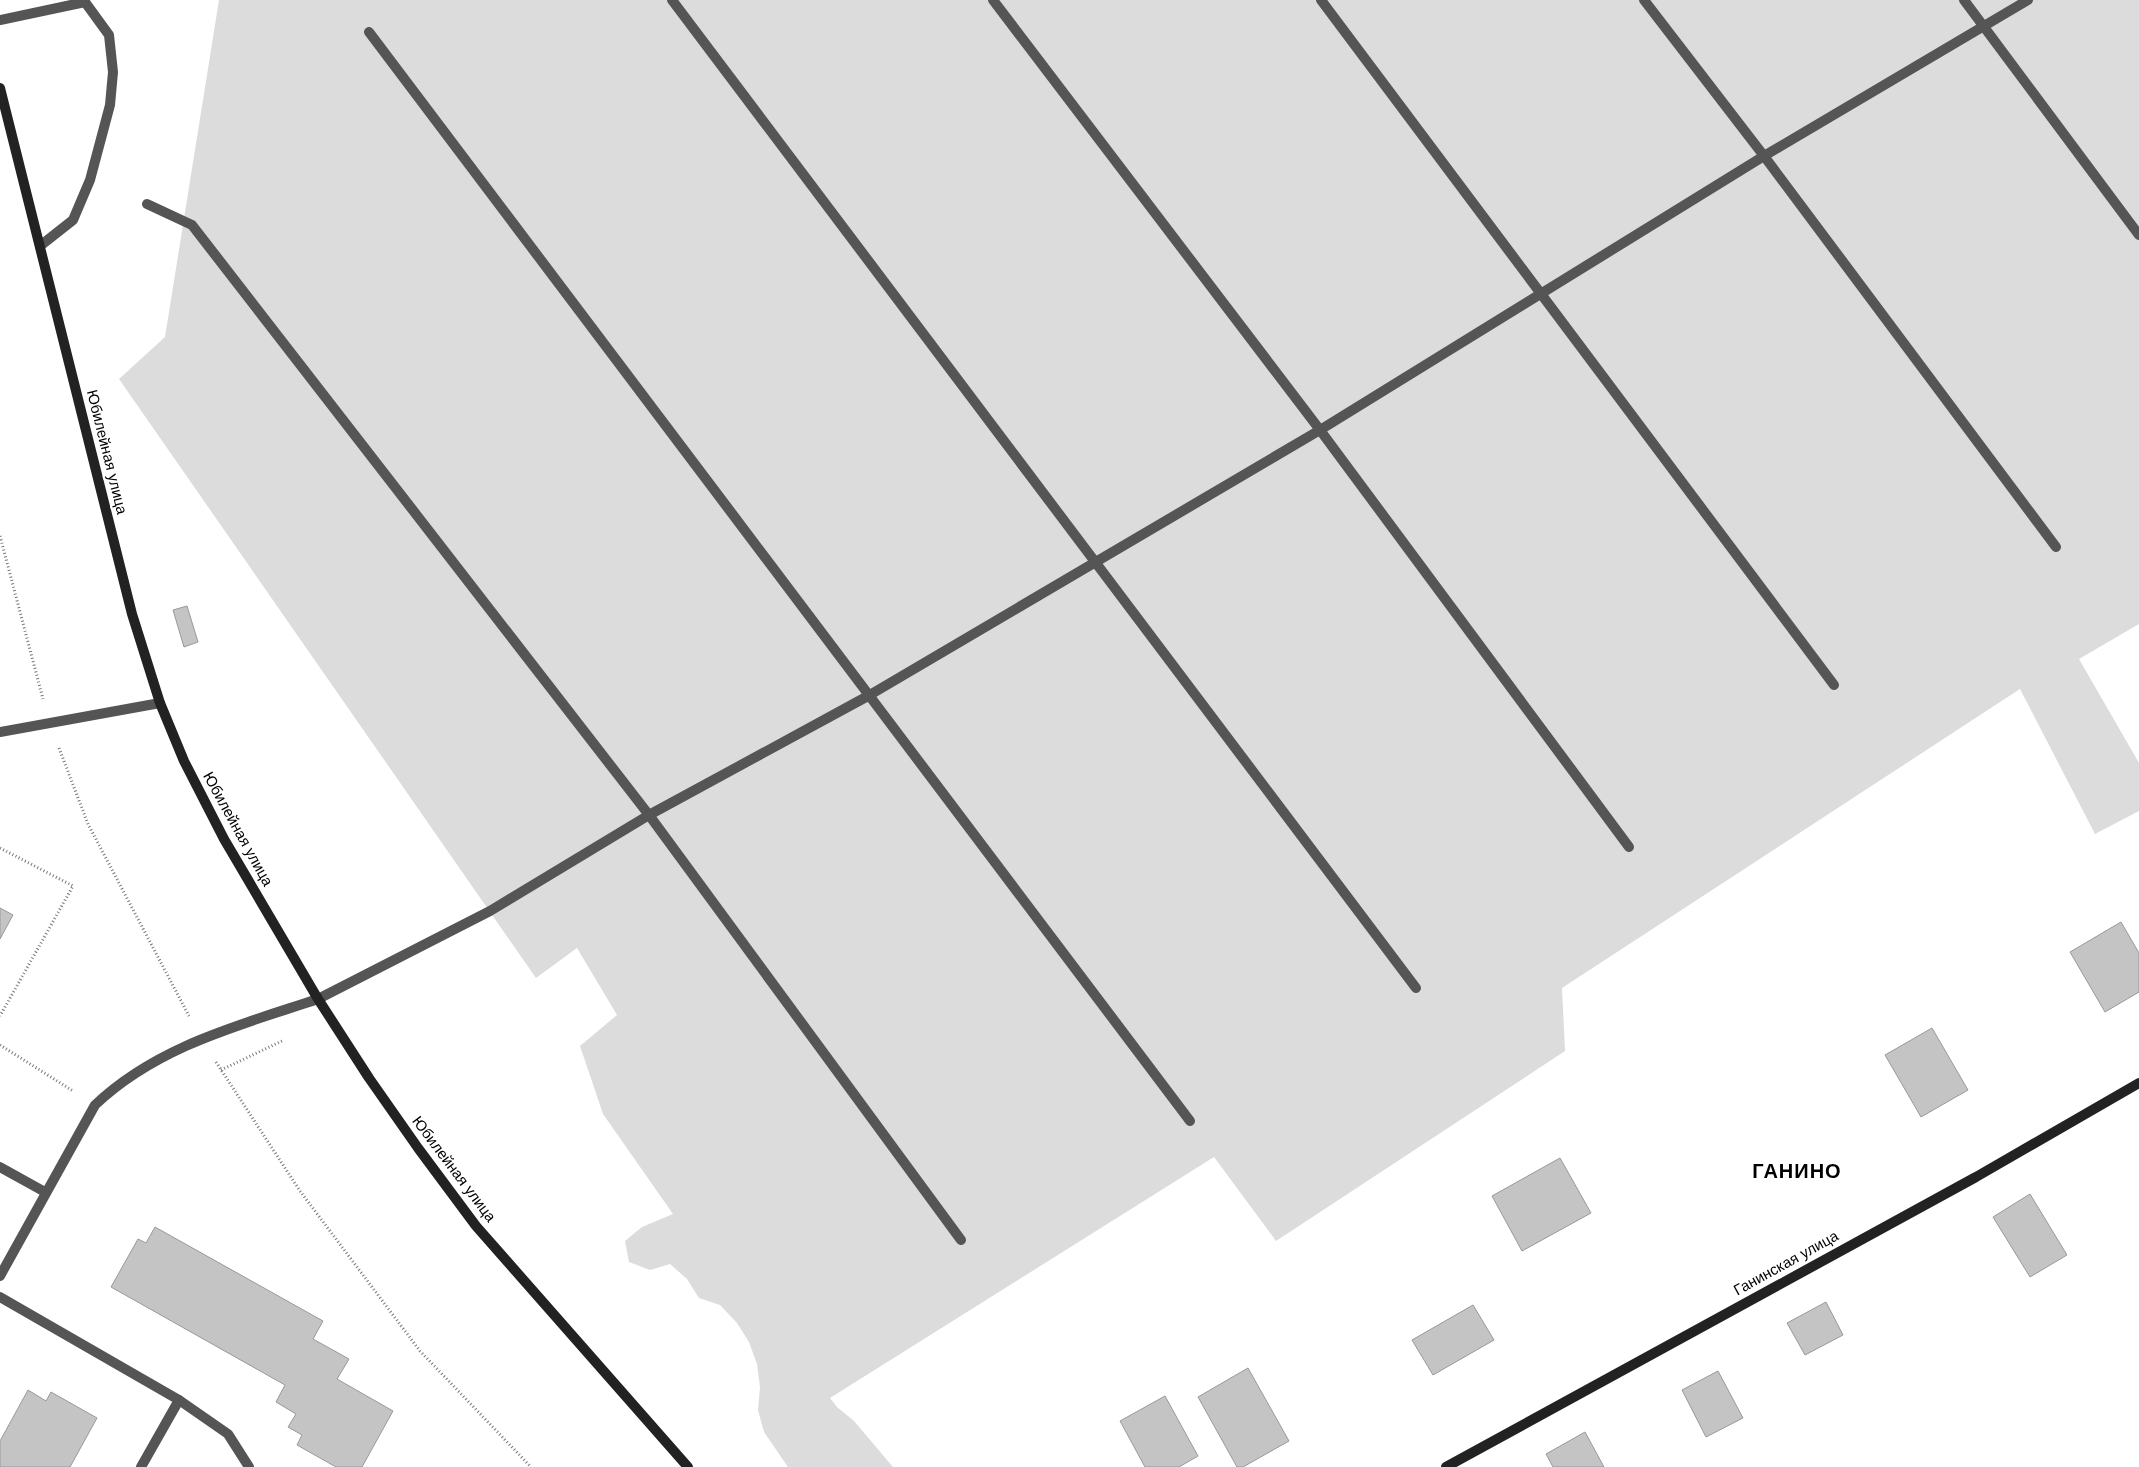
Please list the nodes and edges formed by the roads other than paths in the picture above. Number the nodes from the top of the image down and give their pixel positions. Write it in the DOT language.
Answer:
graph roads {
  1 [pos="672,0"];
  2 [pos="993,0"];
  3 [pos="1321,0"];
  4 [pos="1644,0"];
  5 [pos="1964,0"];
  6 [pos="2028,0"];
  7 [pos="86,1"];
  8 [pos="0,20"];
  9 [pos="1984,26"];
  10 [pos="369,32"];
  11 [pos="0,88"];
  12 [pos="1764,156"];
  13 [pos="147,204"];
  14 [pos="2139,235"];
  15 [pos="40,246"];
  16 [pos="1542,293"];
  17 [pos="1320,430"];
  18 [pos="2056,547"];
  19 [pos="1096,562"];
  20 [pos="1834,686"];
  21 [pos="868,696"];
  22 [pos="160,703"];
  23 [pos="0,732"];
  24 [pos="648,815"];
  25 [pos="1628,847"];
  26 [pos="1416,988"];
  27 [pos="318,999"];
  28 [pos="2139,1083"];
  29 [pos="1190,1121"];
  30 [pos="0,1167"];
  31 [pos="45,1192"];
  32 [pos="961,1240"];
  33 [pos="0,1276"];
  34 [pos="0,1296"];
  35 [pos="178,1400"];
  36 [pos="141,1467"];
  37 [pos="249,1467"];
  38 [pos="688,1467"];
  39 [pos="1446,1467"];
  1 -- 19 [label="street"];
  2 -- 17 [label="street"];
  3 -- 16 [label="street"];
  4 -- 12 [label="street"];
  5 -- 9 [label="street"];
  6 -- 9 [label="street"];
  7 -- 8 [label="street"];
  7 -- 15 [label="street"];
  9 -- 12 [label="street"];
  9 -- 14 [label="street"];
  10 -- 21 [label="street"];
  11 -- 15 [label="street, Юбилейная улица"];
  12 -- 16 [label="street"];
  12 -- 18 [label="street"];
  13 -- 24 [label="street"];
  15 -- 22 [label="street, Юбилейная улица"];
  16 -- 17 [label="street"];
  16 -- 20 [label="street"];
  17 -- 19 [label="street"];
  17 -- 25 [label="street"];
  19 -- 21 [label="street"];
  19 -- 26 [label="street"];
  21 -- 24 [label="street"];
  21 -- 29 [label="street"];
  22 -- 23 [label="street"];
  22 -- 27 [label="street, Юбилейная улица"];
  24 -- 27 [label="street"];
  24 -- 32 [label="street"];
  27 -- 31 [label="street"];
  27 -- 38 [label="street, Юбилейная улица"];
  28 -- 39 [label="street, Ганинская улица"];
  30 -- 31 [label="street"];
  31 -- 33 [label="street"];
  34 -- 35 [label="street"];
  35 -- 36 [label="street"];
  35 -- 37 [label="street"];
}
